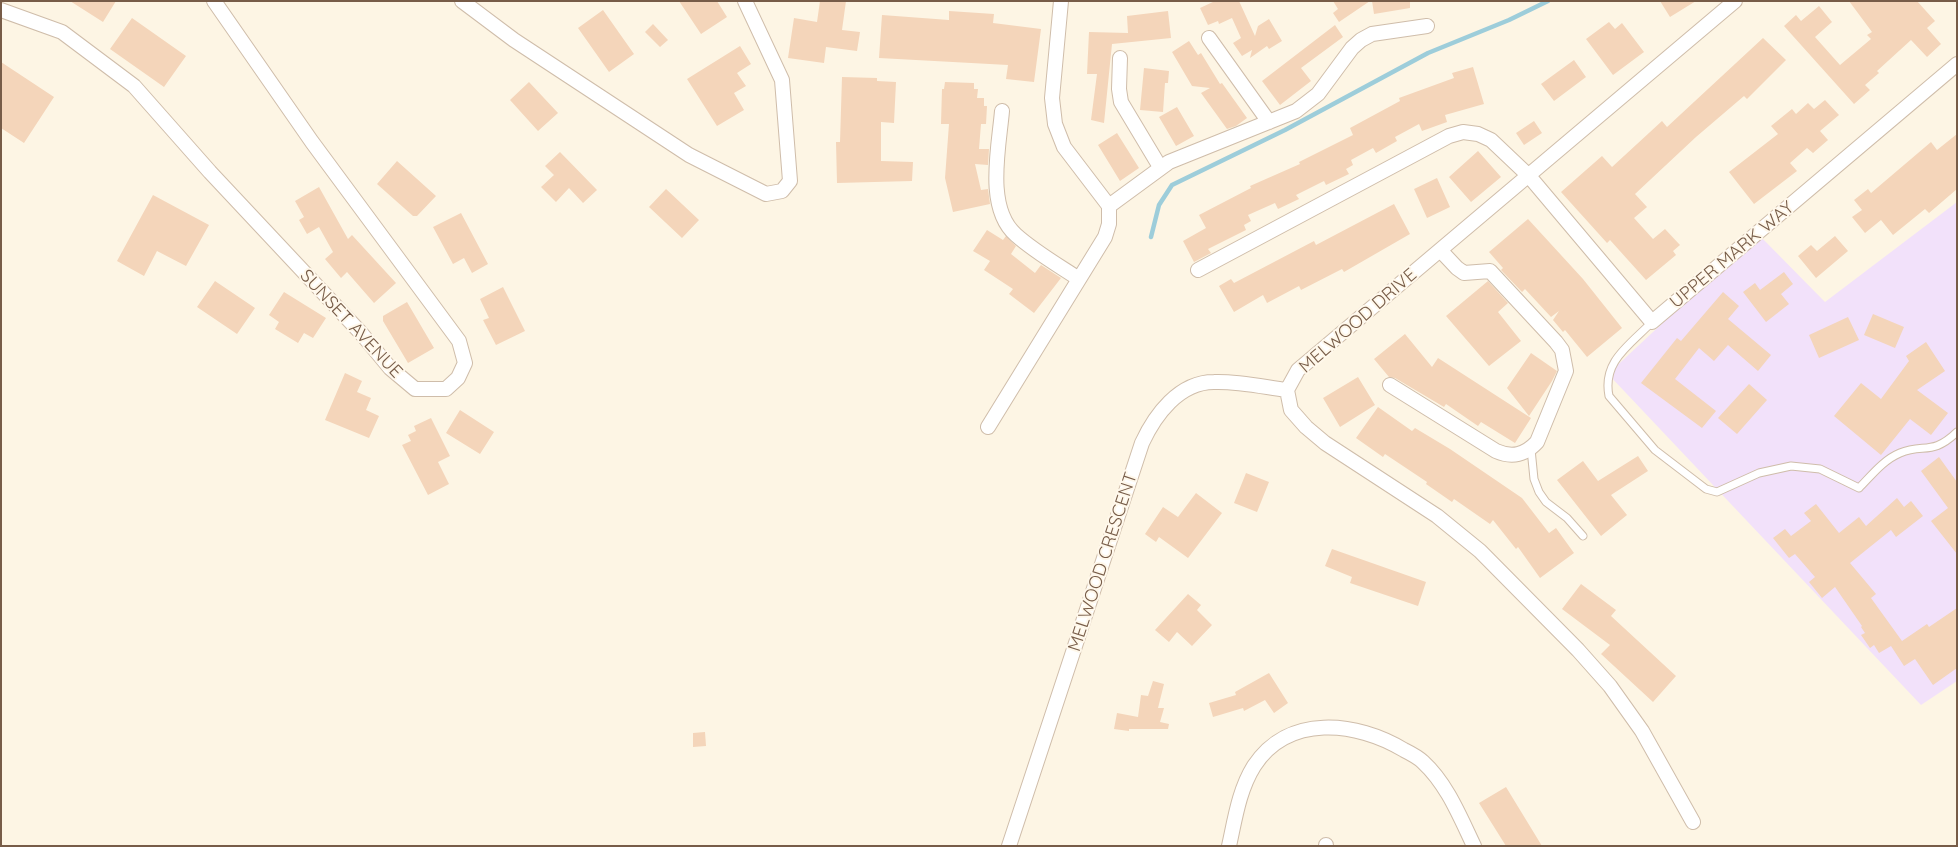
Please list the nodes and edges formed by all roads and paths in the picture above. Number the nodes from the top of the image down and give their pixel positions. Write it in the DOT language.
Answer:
graph roads {
  1 [pos="214,1"];
  2 [pos="462,1"];
  3 [pos="1061,1"];
  4 [pos="1735,1"];
  5 [pos="746,2"];
  6 [pos="1,10"];
  7 [pos="1427,26"];
  8 [pos="1208,38"];
  9 [pos="1120,58"];
  10 [pos="1957,64"];
  11 [pos="1002,111"];
  12 [pos="1269,122"];
  13 [pos="1160,167"];
  14 [pos="1529,176"];
  15 [pos="1109,206"];
  16 [pos="1440,251"];
  17 [pos="1198,270"];
  18 [pos="1079,279"];
  19 [pos="1652,322"];
  20 [pos="1390,386"];
  21 [pos="1287,390"];
  22 [pos="988,427"];
  23 [pos="1957,432"];
  24 [pos="1531,449"];
  25 [pos="1583,536"];
  26 [pos="1693,822"];
  27 [pos="1010,846"];
  28 [pos="1229,846"];
  29 [pos="1474,846"];
  1 -- 6 [label="street, SUNSET AVENUE"];
  2 -- 5 [label="street"];
  3 -- 15 [label="street"];
  4 -- 14 [label="street, MELWOOD DRIVE"];
  7 -- 12 [label="street"];
  8 -- 12 [label="street"];
  9 -- 13 [label="street"];
  10 -- 19 [label="street, UPPER MARK WAY"];
  11 -- 18 [label="street"];
  12 -- 13 [label="street"];
  13 -- 15 [label="street"];
  14 -- 16 [label="street, MELWOOD DRIVE"];
  14 -- 17 [label="street"];
  14 -- 19 [label="street"];
  15 -- 18 [label="street"];
  16 -- 21 [label="street, MELWOOD DRIVE"];
  16 -- 24 [label="street"];
  18 -- 22 [label="street"];
  19 -- 23 [label="lane"];
  20 -- 24 [label="street"];
  21 -- 26 [label="street, MELWOOD DRIVE"];
  21 -- 27 [label="street, MELWOOD CRESCENT"];
  24 -- 25 [label="lane"];
  28 -- 29 [label="street"];
}
